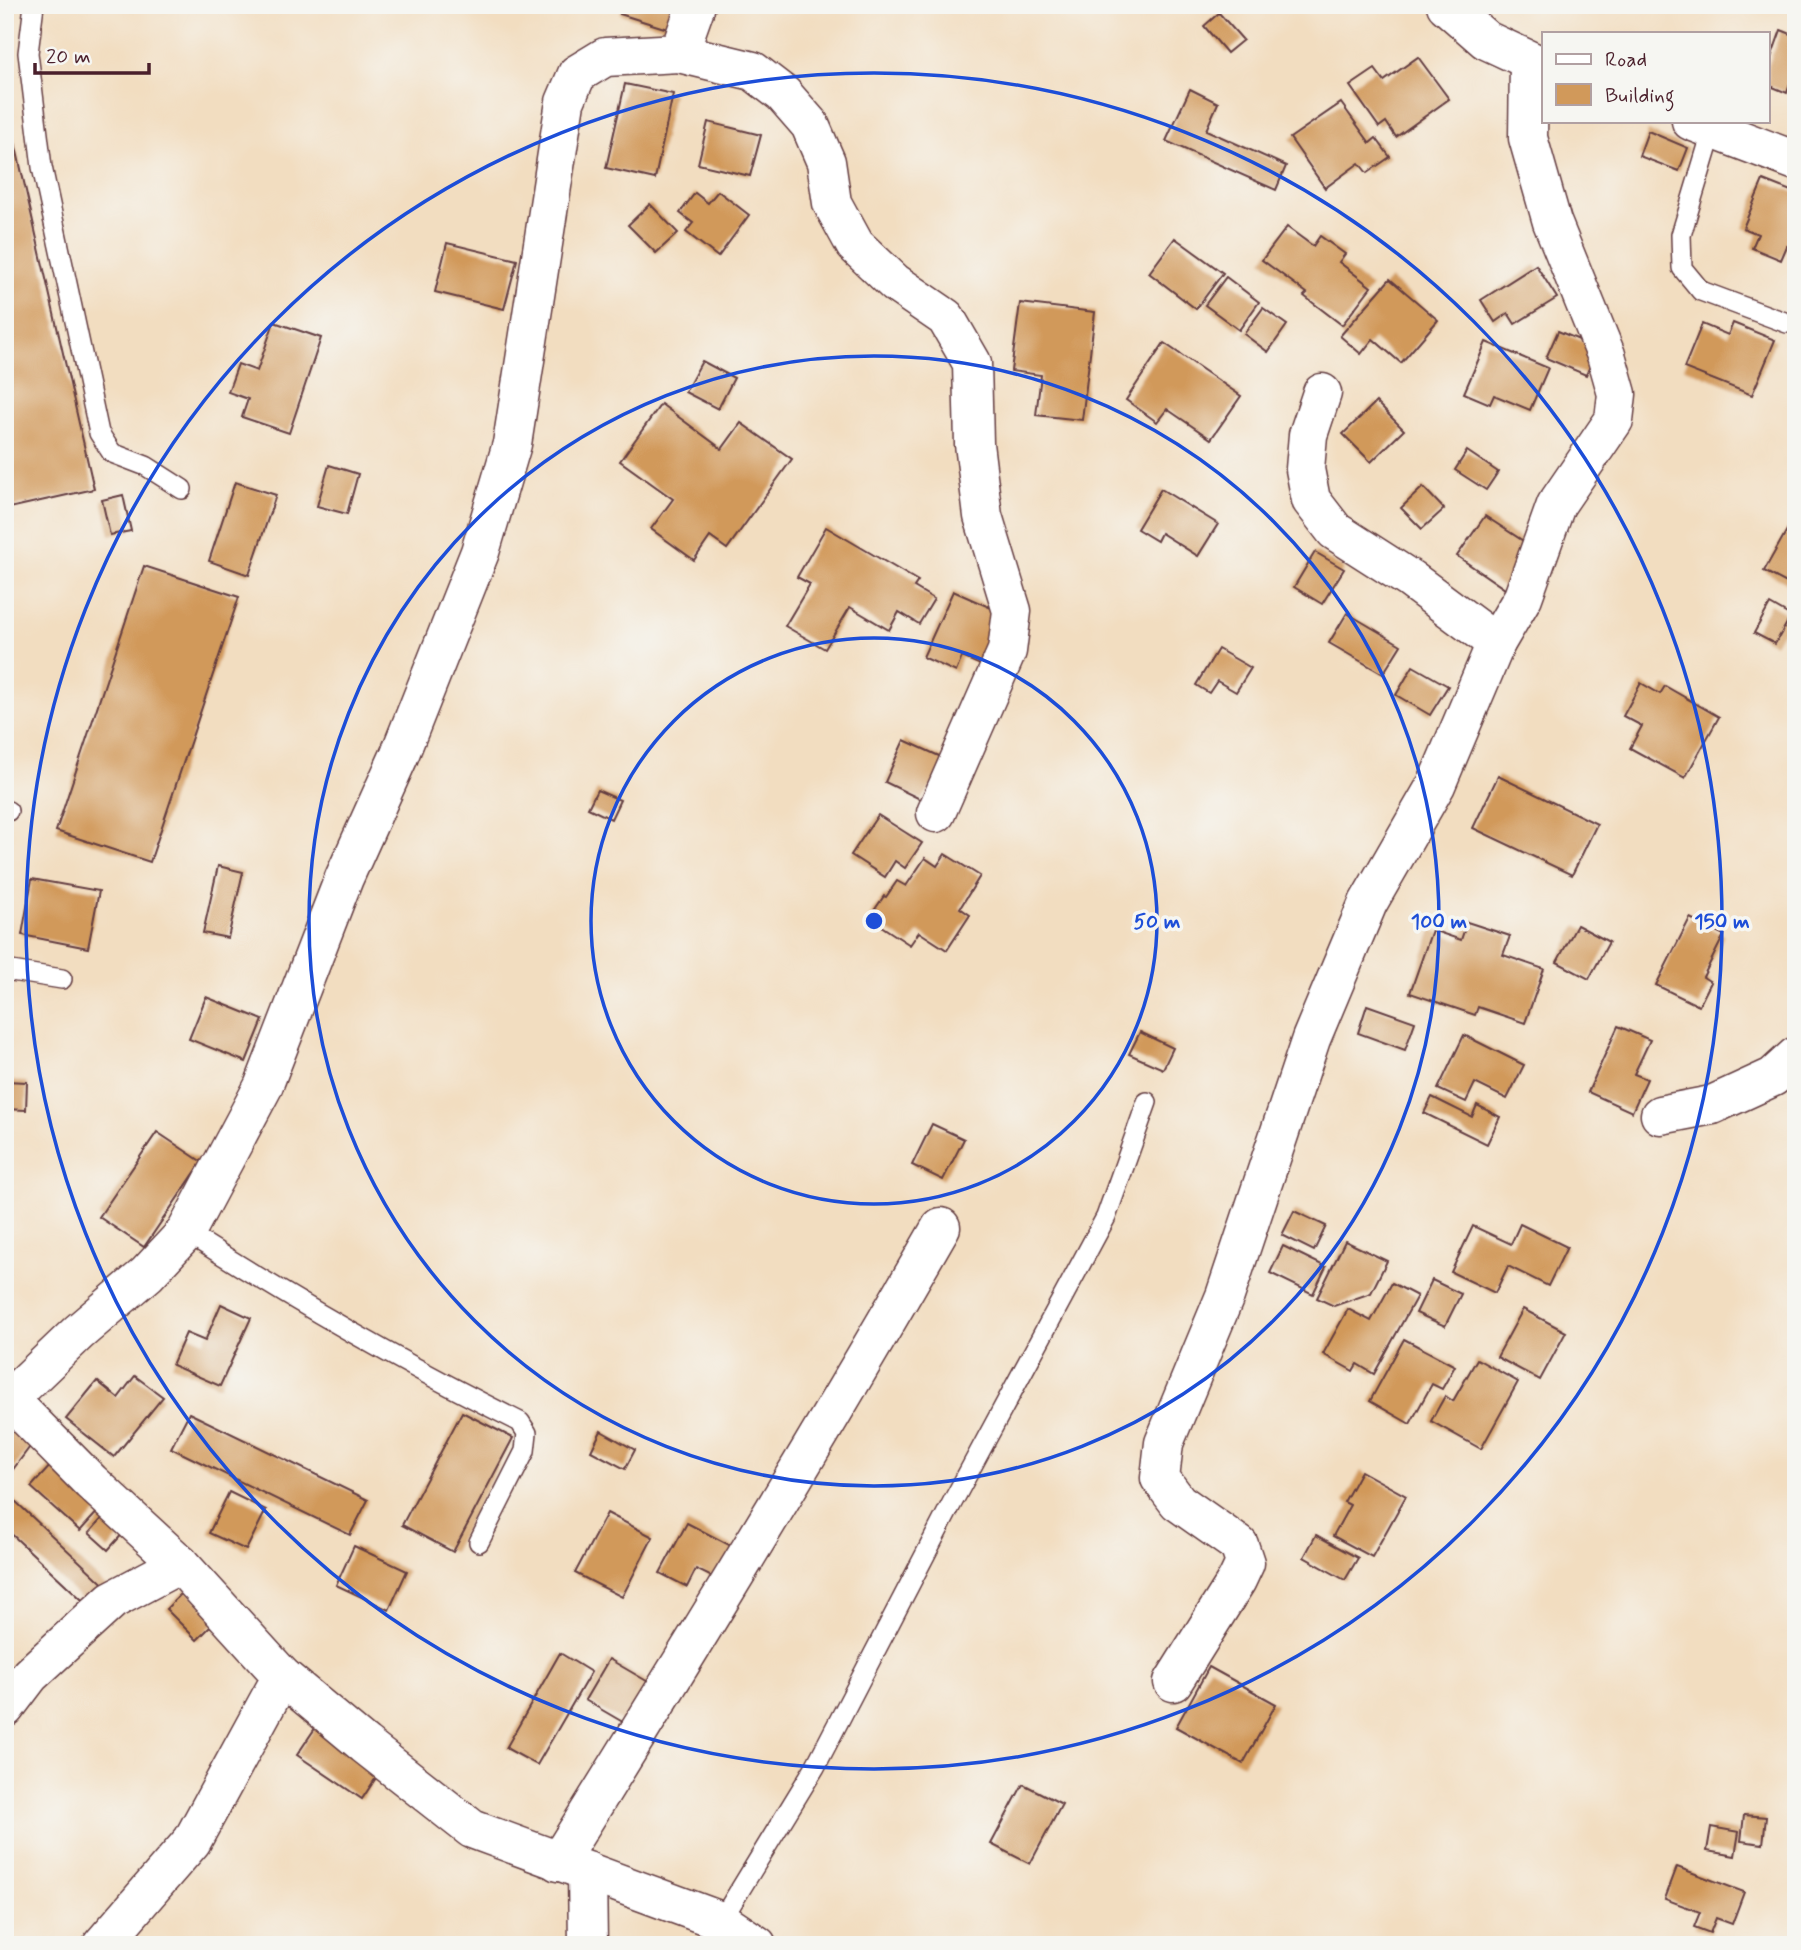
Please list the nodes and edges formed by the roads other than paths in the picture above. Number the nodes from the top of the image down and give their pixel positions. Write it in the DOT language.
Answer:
graph roads {
  1 [pos="34,5"];
  2 [pos="696,5"];
  3 [pos="1446,5"];
  4 [pos="679,53"];
  5 [pos="1536,64"];
  6 [pos="1702,125"];
  7 [pos="1796,161"];
  8 [pos="1787,323"];
  9 [pos="1322,393"];
  10 [pos="182,489"];
  11 [pos="1496,643"];
  12 [pos="936,813"];
  13 [pos="5,970"];
  14 [pos="62,979"];
  15 [pos="1796,1056"];
  16 [pos="1147,1102"];
  17 [pos="1660,1115"];
  18 [pos="941,1227"];
  19 [pos="186,1233"];
  20 [pos="7,1397"];
  21 [pos="479,1542"];
  22 [pos="180,1564"];
  23 [pos="282,1676"];
  24 [pos="1173,1682"];
  25 [pos="5,1708"];
  26 [pos="572,1867"];
  27 [pos="721,1921"];
  28 [pos="102,1945"];
  29 [pos="588,1945"];
  30 [pos="757,1945"];
  1 -- 10 [label="lane"];
  2 -- 4 [label="street"];
  3 -- 5 [label="street"];
  4 -- 12 [label="street"];
  4 -- 19 [label="street"];
  5 -- 11 [label="street"];
  6 -- 7 [label="street"];
  6 -- 8 [label="lane"];
  9 -- 11 [label="street"];
  11 -- 24 [label="street"];
  13 -- 14 [label="lane"];
  15 -- 17 [label="street"];
  16 -- 27 [label="lane"];
  18 -- 26 [label="street"];
  19 -- 20 [label="street"];
  19 -- 21 [label="lane"];
  20 -- 22 [label="street"];
  22 -- 23 [label="street"];
  22 -- 25 [label="street"];
  23 -- 26 [label="street"];
  23 -- 28 [label="street"];
  26 -- 27 [label="street"];
  26 -- 29 [label="street"];
  27 -- 30 [label="street"];
}
